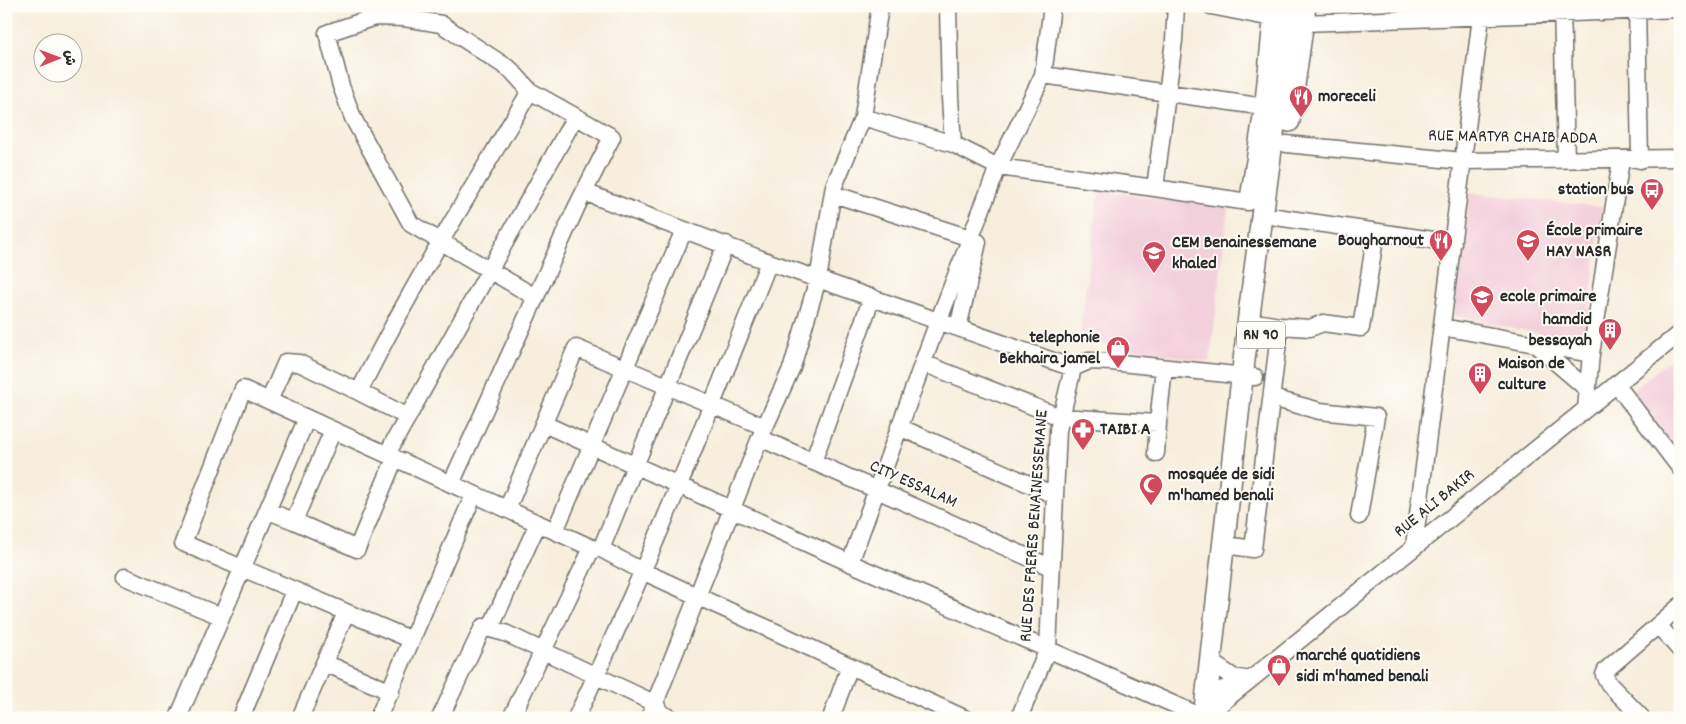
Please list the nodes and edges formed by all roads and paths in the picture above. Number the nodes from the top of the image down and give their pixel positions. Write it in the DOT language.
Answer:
graph roads {
  1 [pos="880,6"];
  2 [pos="948,6"];
  3 [pos="1052,6"];
  4 [pos="1176,6"];
  5 [pos="1211,6"];
  6 [pos="1637,8"];
  7 [pos="1680,9"];
  8 [pos="1562,10"];
  9 [pos="1289,13"];
  10 [pos="1392,13"];
  11 [pos="1481,17"];
  12 [pos="1043,75"];
  13 [pos="530,91"];
  14 [pos="1168,93"];
  15 [pos="1270,108"];
  16 [pos="576,117"];
  17 [pos="864,117"];
  18 [pos="953,144"];
  19 [pos="1286,144"];
  20 [pos="1680,158"];
  21 [pos="1566,160"];
  22 [pos="1621,160"];
  23 [pos="1640,160"];
  24 [pos="1464,161"];
  25 [pos="995,174"];
  26 [pos="1155,188"];
  27 [pos="584,192"];
  28 [pos="833,194"];
  29 [pos="1276,217"];
  30 [pos="684,230"];
  31 [pos="1376,232"];
  32 [pos="970,238"];
  33 [pos="441,243"];
  34 [pos="1453,243"];
  35 [pos="726,244"];
  36 [pos="769,262"];
  37 [pos="490,271"];
  38 [pos="818,278"];
  39 [pos="535,297"];
  40 [pos="872,297"];
  41 [pos="938,320"];
  42 [pos="1272,324"];
  43 [pos="1442,327"];
  44 [pos="958,328"];
  45 [pos="1680,333"];
  46 [pos="1536,344"];
  47 [pos="1591,354"];
  48 [pos="923,363"];
  49 [pos="1073,368"];
  50 [pos="1164,368"];
  51 [pos="625,369"];
  52 [pos="1249,377"];
  53 [pos="1616,384"];
  54 [pos="666,386"];
  55 [pos="1587,389"];
  56 [pos="359,392"];
  57 [pos="1272,398"];
  58 [pos="269,401"];
  59 [pos="712,406"];
  60 [pos="1586,409"];
  61 [pos="408,417"];
  62 [pos="1060,417"];
  63 [pos="307,418"];
  64 [pos="1158,423"];
  65 [pos="544,424"];
  66 [pos="900,427"];
  67 [pos="333,430"];
  68 [pos="762,432"];
  69 [pos="591,445"];
  70 [pos="1156,452"];
  71 [pos="391,456"];
  72 [pos="813,462"];
  73 [pos="635,466"];
  74 [pos="1680,468"];
  75 [pos="451,484"];
  76 [pos="678,484"];
  77 [pos="876,491"];
  78 [pos="474,494"];
  79 [pos="1054,495"];
  80 [pos="732,508"];
  81 [pos="507,509"];
  82 [pos="268,511"];
  83 [pos="1359,516"];
  84 [pos="294,521"];
  85 [pos="538,523"];
  86 [pos="555,531"];
  87 [pos="1414,546"];
  88 [pos="1239,547"];
  89 [pos="597,549"];
  90 [pos="850,563"];
  91 [pos="1050,567"];
  92 [pos="242,570"];
  93 [pos="642,571"];
  94 [pos="126,577"];
  95 [pos="294,591"];
  96 [pos="697,596"];
  97 [pos="1680,606"];
  98 [pos="346,613"];
  99 [pos="220,616"];
  100 [pos="1658,625"];
  101 [pos="490,629"];
  102 [pos="412,640"];
  103 [pos="1048,649"];
  104 [pos="1680,650"];
  105 [pos="544,651"];
  106 [pos="325,663"];
  107 [pos="1212,663"];
  108 [pos="850,666"];
  109 [pos="596,676"];
  110 [pos="1250,680"];
  111 [pos="391,692"];
  112 [pos="1208,694"];
  113 [pos="652,711"];
  114 [pos="178,718"];
  115 [pos="241,718"];
  116 [pos="300,718"];
  117 [pos="378,718"];
  118 [pos="440,718"];
  119 [pos="511,718"];
  120 [pos="576,718"];
  121 [pos="671,718"];
  122 [pos="831,718"];
  123 [pos="964,718"];
  124 [pos="1019,718"];
  125 [pos="1204,718"];
  126 [pos="1642,718"];
  1 -- 17 [label="street"];
  2 -- 18 [label="street"];
  3 -- 12 [label="street"];
  4 -- 14 [label="street"];
  5 -- 9 [label="street"];
  6 -- 7 [label="street"];
  6 -- 8 [label="street"];
  6 -- 23 [label="street"];
  8 -- 11 [label="street"];
  8 -- 21 [label="street"];
  9 -- 10 [label="street"];
  9 -- 15 [label="main road, RN 90"];
  9 -- 19 [label="main road, RN 90"];
  10 -- 11 [label="street"];
  11 -- 24 [label="street"];
  12 -- 14 [label="street"];
  12 -- 25 [label="street"];
  13 -- 16 [label="street"];
  13 -- 33 [label="street"];
  13 -- 33 [label="street"];
  14 -- 15 [label="street"];
  14 -- 26 [label="street"];
  15 -- 26 [label="street"];
  15 -- 52 [label="main road, RN 90"];
  16 -- 27 [label="street"];
  16 -- 37 [label="street"];
  17 -- 18 [label="street"];
  17 -- 28 [label="street"];
  18 -- 25 [label="street"];
  19 -- 24 [label="street, RUE MARTYR CHAIB ADDA"];
  19 -- 29 [label="main road, RN 90"];
  20 -- 23 [label="street, RUE MARTYR CHAIB ADDA"];
  21 -- 22 [label="street, RUE MARTYR CHAIB ADDA"];
  21 -- 24 [label="street, RUE MARTYR CHAIB ADDA"];
  22 -- 23 [label="street, RUE MARTYR CHAIB ADDA"];
  22 -- 47 [label="street"];
  24 -- 34 [label="street"];
  25 -- 26 [label="street"];
  25 -- 32 [label="street"];
  25 -- 44 [label="street"];
  27 -- 30 [label="street"];
  27 -- 39 [label="street"];
  28 -- 32 [label="street"];
  28 -- 38 [label="street"];
  29 -- 31 [label="street"];
  29 -- 42 [label="main road, RN 90"];
  30 -- 35 [label="street"];
  30 -- 51 [label="street"];
  31 -- 34 [label="street"];
  31 -- 42 [label="street"];
  32 -- 41 [label="street"];
  33 -- 37 [label="street"];
  33 -- 56 [label="street"];
  34 -- 43 [label="street"];
  35 -- 36 [label="street"];
  35 -- 54 [label="street"];
  36 -- 38 [label="street"];
  36 -- 59 [label="street"];
  37 -- 39 [label="street"];
  37 -- 61 [label="street"];
  38 -- 40 [label="street"];
  38 -- 68 [label="street"];
  39 -- 75 [label="street"];
  40 -- 41 [label="street"];
  40 -- 72 [label="street"];
  41 -- 44 [label="street"];
  41 -- 48 [label="street"];
  42 -- 52 [label="main road, RN 90"];
  42 -- 57 [label="street"];
  42 -- 88 [label="street"];
  43 -- 46 [label="street"];
  43 -- 87 [label="street"];
  44 -- 49 [label="street"];
  45 -- 53 [label="street, RUE ALI BAKIR"];
  46 -- 47 [label="street"];
  46 -- 55 [label="street"];
  47 -- 55 [label="street"];
  48 -- 62 [label="street"];
  48 -- 66 [label="street"];
  49 -- 50 [label="street"];
  49 -- 62 [label="street, RUE DES FRERES BENAINESSEMANE"];
  50 -- 52 [label="street"];
  50 -- 64 [label="street"];
  51 -- 54 [label="street, CITY ESSALAM"];
  51 -- 65 [label="street, CITY ESSALAM"];
  51 -- 69 [label="street"];
  52 -- 88 [label="main road, RN 90"];
  52 -- 107 [label="main road, RN 90"];
  53 -- 60 [label="street, RUE ALI BAKIR"];
  53 -- 74 [label="street"];
  54 -- 59 [label="street, CITY ESSALAM"];
  54 -- 73 [label="street"];
  55 -- 60 [label="street"];
  56 -- 58 [label="street"];
  56 -- 61 [label="street"];
  57 -- 83 [label="street"];
  57 -- 88 [label="street"];
  58 -- 63 [label="street"];
  58 -- 92 [label="street"];
  59 -- 68 [label="street, CITY ESSALAM"];
  59 -- 76 [label="street"];
  60 -- 87 [label="street, RUE ALI BAKIR"];
  61 -- 71 [label="street"];
  62 -- 64 [label="street"];
  62 -- 79 [label="street, RUE DES FRERES BENAINESSEMANE"];
  63 -- 67 [label="street"];
  63 -- 82 [label="street"];
  64 -- 70 [label="street"];
  65 -- 69 [label="street"];
  65 -- 81 [label="street"];
  66 -- 77 [label="street"];
  66 -- 79 [label="street"];
  67 -- 71 [label="street"];
  67 -- 84 [label="street"];
  68 -- 72 [label="street, CITY ESSALAM"];
  68 -- 80 [label="street"];
  69 -- 73 [label="street"];
  69 -- 86 [label="street"];
  71 -- 75 [label="street"];
  71 -- 84 [label="street"];
  72 -- 77 [label="street, CITY ESSALAM"];
  73 -- 76 [label="street"];
  73 -- 89 [label="street"];
  75 -- 78 [label="street"];
  76 -- 80 [label="street"];
  76 -- 93 [label="street"];
  77 -- 90 [label="street"];
  77 -- 91 [label="street, CITY ESSALAM"];
  78 -- 81 [label="street"];
  78 -- 102 [label="street"];
  79 -- 91 [label="street, RUE DES FRERES BENAINESSEMANE"];
  80 -- 90 [label="street"];
  80 -- 96 [label="street"];
  81 -- 85 [label="street"];
  82 -- 84 [label="street"];
  82 -- 92 [label="street"];
  85 -- 86 [label="street"];
  85 -- 101 [label="street"];
  86 -- 89 [label="street"];
  87 -- 110 [label="street, RUE ALI BAKIR"];
  88 -- 107 [label="main road, RN 90"];
  89 -- 93 [label="street"];
  89 -- 105 [label="street"];
  90 -- 103 [label="street"];
  91 -- 103 [label="street, RUE DES FRERES BENAINESSEMANE"];
  92 -- 95 [label="street"];
  92 -- 99 [label="street"];
  93 -- 96 [label="street"];
  93 -- 109 [label="street"];
  94 -- 99 [label="street"];
  95 -- 98 [label="street"];
  95 -- 115 [label="street"];
  96 -- 108 [label="street"];
  96 -- 113 [label="street"];
  97 -- 100 [label="street"];
  98 -- 102 [label="street"];
  98 -- 106 [label="street"];
  99 -- 114 [label="street"];
  100 -- 104 [label="street"];
  100 -- 126 [label="street"];
  101 -- 105 [label="street"];
  101 -- 118 [label="street"];
  102 -- 111 [label="street"];
  103 -- 124 [label="street, RUE DES FRERES BENAINESSEMANE"];
  103 -- 125 [label="street"];
  105 -- 109 [label="street"];
  105 -- 119 [label="street"];
  106 -- 111 [label="street"];
  106 -- 116 [label="street"];
  107 -- 110 [label="street"];
  107 -- 112 [label="main road, RN 90"];
  108 -- 122 [label="street"];
  108 -- 123 [label="street"];
  109 -- 113 [label="street"];
  109 -- 120 [label="street"];
  110 -- 112 [label="street, RUE ALI BAKIR"];
  110 -- 125 [label="street"];
  111 -- 117 [label="street"];
  112 -- 125 [label="main road, RN 90"];
  113 -- 121 [label="street"];
}
